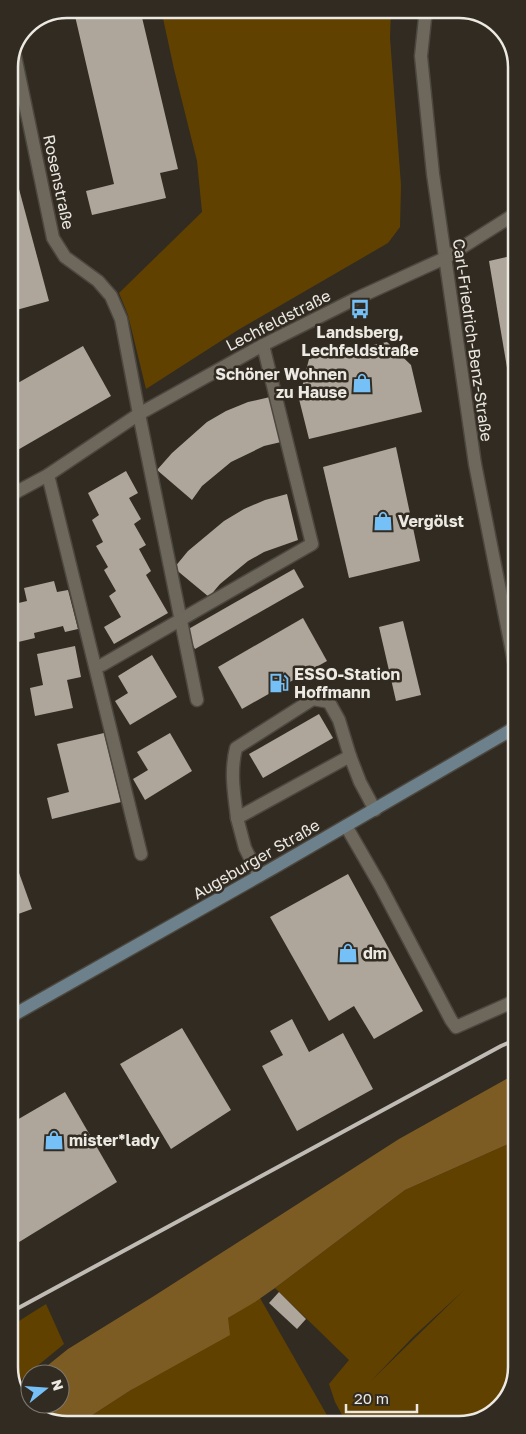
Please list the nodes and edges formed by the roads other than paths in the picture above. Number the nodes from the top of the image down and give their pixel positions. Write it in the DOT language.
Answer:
graph roads {
  1 [pos="425,18"];
  2 [pos="18,70"];
  3 [pos="508,219"];
  4 [pos="444,258"];
  5 [pos="263,345"];
  6 [pos="140,414"];
  7 [pos="48,475"];
  8 [pos="18,492"];
  9 [pos="181,621"];
  10 [pos="508,631"];
  11 [pos="102,665"];
  12 [pos="197,700"];
  13 [pos="508,733"];
  14 [pos="350,756"];
  15 [pos="375,810"];
  16 [pos="237,818"];
  17 [pos="346,826"];
  18 [pos="141,854"];
  19 [pos="260,876"];
  20 [pos="508,1004"];
  21 [pos="18,1012"];
  1 -- 4 [label="street, Carl-Friedrich-Benz-Straße"];
  2 -- 6 [label="street, Rosenstraße"];
  3 -- 4 [label="street, Lechfeldstraße"];
  4 -- 5 [label="street, Lechfeldstraße"];
  4 -- 10 [label="street, Carl-Friedrich-Benz-Straße"];
  5 -- 6 [label="street, Lechfeldstraße"];
  5 -- 9 [label="street"];
  6 -- 7 [label="street, Lechfeldstraße"];
  6 -- 9 [label="street, Rosenstraße"];
  7 -- 8 [label="street, Lechfeldstraße"];
  7 -- 18 [label="street"];
  9 -- 11 [label="street"];
  9 -- 12 [label="street, Rosenstraße"];
  13 -- 15 [label="main road, Augsburger Straße"];
  14 -- 15 [label="street"];
  14 -- 16 [label="street"];
  14 -- 16 [label="street"];
  15 -- 17 [label="main road, Augsburger Straße"];
  16 -- 19 [label="street"];
  17 -- 19 [label="main road, Augsburger Straße"];
  17 -- 20 [label="street"];
  19 -- 21 [label="main road, Augsburger Straße"];
}
